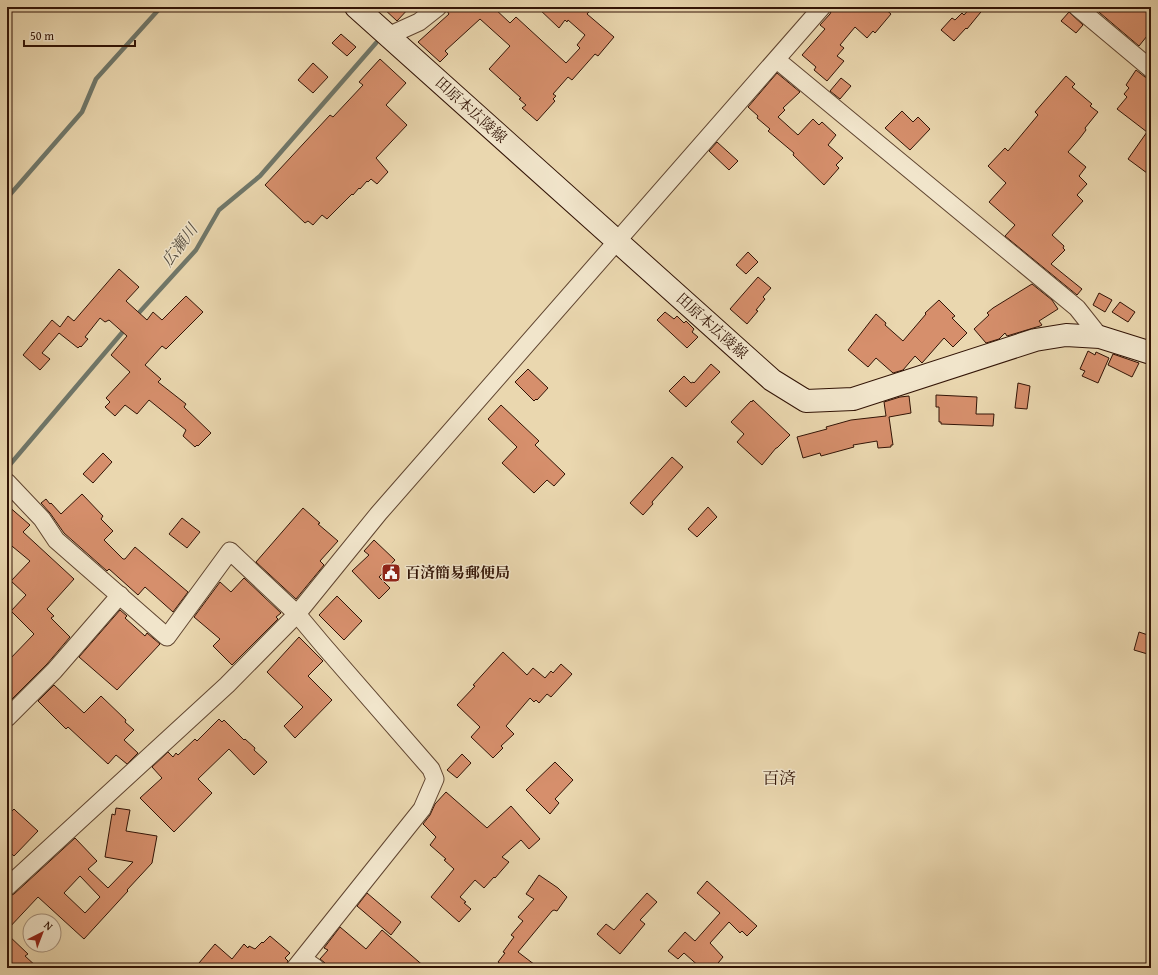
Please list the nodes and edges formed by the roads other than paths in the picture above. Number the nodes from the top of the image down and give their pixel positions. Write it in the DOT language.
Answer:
graph roads {
  1 [pos="356,7"];
  2 [pos="438,7"];
  3 [pos="822,7"];
  4 [pos="1077,7"];
  5 [pos="388,36"];
  6 [pos="777,60"];
  7 [pos="1151,69"];
  8 [pos="616,241"];
  9 [pos="1100,336"];
  10 [pos="1151,353"];
  11 [pos="7,482"];
  12 [pos="120,595"];
  13 [pos="297,614"];
  14 [pos="7,718"];
  15 [pos="7,887"];
  16 [pos="305,965"];
  1 -- 5 [label="main road, 田原本広陵線"];
  2 -- 5 [label="street"];
  3 -- 6 [label="street"];
  4 -- 7 [label="street"];
  5 -- 8 [label="main road, 田原本広陵線"];
  6 -- 8 [label="street"];
  6 -- 9 [label="street"];
  8 -- 9 [label="main road, 田原本広陵線"];
  8 -- 13 [label="street"];
  9 -- 10 [label="main road, 田原本広陵線"];
  11 -- 12 [label="street"];
  12 -- 13 [label="street"];
  12 -- 14 [label="street"];
  13 -- 15 [label="street"];
  13 -- 16 [label="street"];
}
